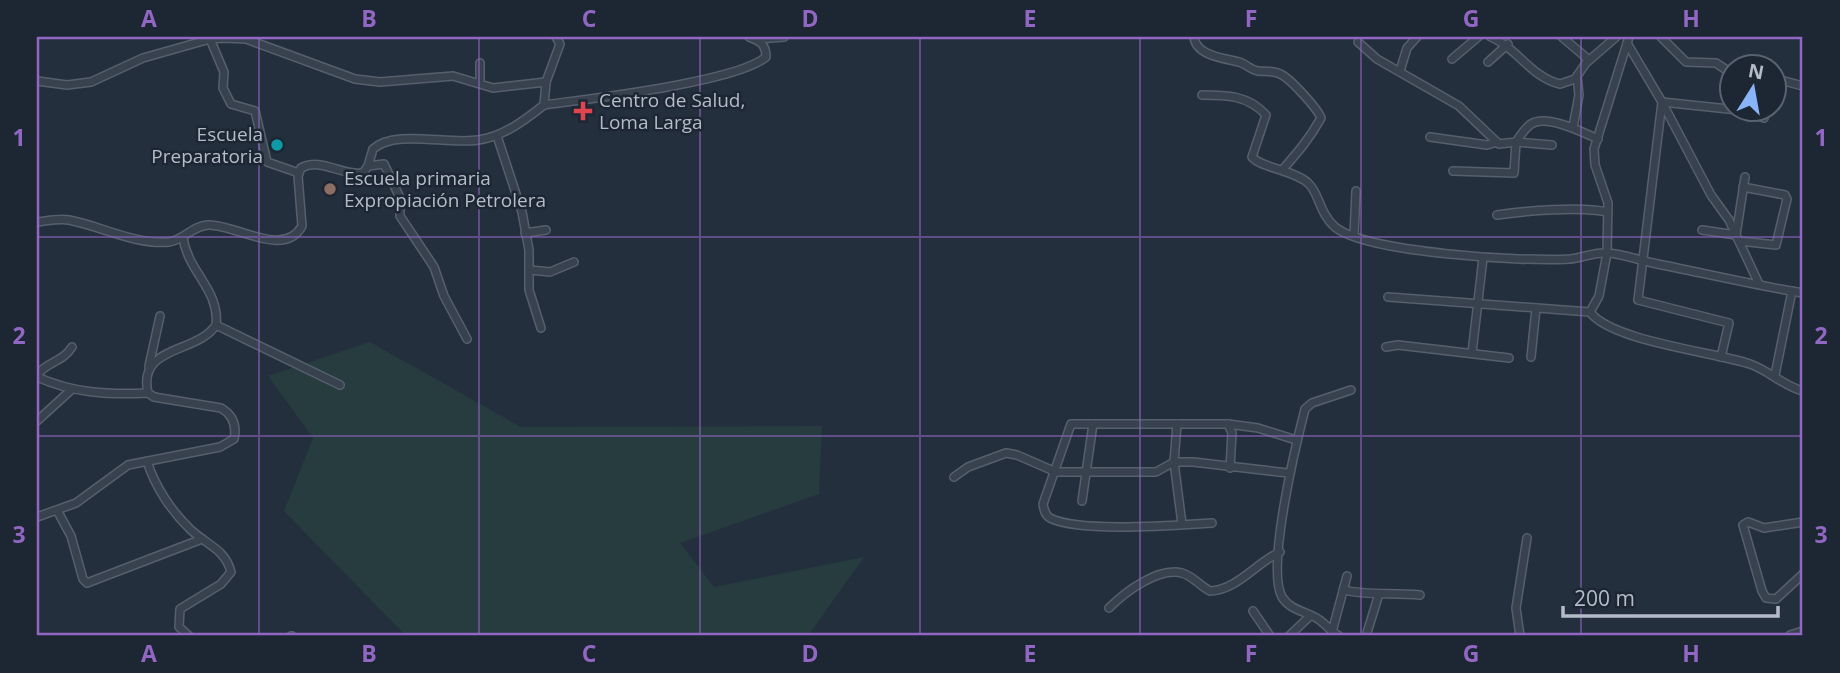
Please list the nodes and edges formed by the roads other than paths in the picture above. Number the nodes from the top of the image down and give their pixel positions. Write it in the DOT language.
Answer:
graph roads {
  1 [pos="567,37"];
  2 [pos="784,37"];
  3 [pos="1194,37"];
  4 [pos="1417,37"];
  5 [pos="1478,37"];
  6 [pos="1491,37"];
  7 [pos="1562,37"];
  8 [pos="1616,37"];
  9 [pos="752,38"];
  10 [pos="1665,38"];
  11 [pos="210,39"];
  12 [pos="1628,40"];
  13 [pos="558,41"];
  14 [pos="1358,42"];
  15 [pos="1508,44"];
  16 [pos="1452,59"];
  17 [pos="1589,60"];
  18 [pos="1488,62"];
  19 [pos="480,63"];
  20 [pos="1717,64"];
  21 [pos="1400,71"];
  22 [pos="1577,76"];
  23 [pos="37,82"];
  24 [pos="481,82"];
  25 [pos="546,82"];
  26 [pos="1202,95"];
  27 [pos="1662,102"];
  28 [pos="544,105"];
  29 [pos="1717,108"];
  30 [pos="1573,127"];
  31 [pos="497,136"];
  32 [pos="1430,137"];
  33 [pos="1598,139"];
  34 [pos="1497,142"];
  35 [pos="1516,142"];
  36 [pos="1552,145"];
  37 [pos="368,166"];
  38 [pos="1283,169"];
  39 [pos="1453,171"];
  40 [pos="299,173"];
  41 [pos="1745,177"];
  42 [pos="1743,187"];
  43 [pos="1356,191"];
  44 [pos="1607,212"];
  45 [pos="1497,215"];
  46 [pos="37,222"];
  47 [pos="546,230"];
  48 [pos="1702,230"];
  49 [pos="525,233"];
  50 [pos="1354,235"];
  51 [pos="183,238"];
  52 [pos="1737,238"];
  53 [pos="1607,253"];
  54 [pos="1483,258"];
  55 [pos="1645,261"];
  56 [pos="574,262"];
  57 [pos="530,270"];
  58 [pos="1759,284"];
  59 [pos="1792,291"];
  60 [pos="1803,293"];
  61 [pos="1388,297"];
  62 [pos="1478,304"];
  63 [pos="1536,309"];
  64 [pos="1590,312"];
  65 [pos="160,316"];
  66 [pos="216,325"];
  67 [pos="541,328"];
  68 [pos="467,339"];
  69 [pos="72,347"];
  70 [pos="1386,347"];
  71 [pos="1472,353"];
  72 [pos="1531,357"];
  73 [pos="1509,358"];
  74 [pos="1721,358"];
  75 [pos="149,368"];
  76 [pos="1775,375"];
  77 [pos="37,376"];
  78 [pos="340,385"];
  79 [pos="71,390"];
  80 [pos="1351,390"];
  81 [pos="1803,391"];
  82 [pos="148,393"];
  83 [pos="37,421"];
  84 [pos="1093,424"];
  85 [pos="1177,424"];
  86 [pos="1228,424"];
  87 [pos="1296,440"];
  88 [pos="147,461"];
  89 [pos="1174,462"];
  90 [pos="1230,468"];
  91 [pos="1085,471"];
  92 [pos="1056,472"];
  93 [pos="1288,473"];
  94 [pos="954,477"];
  95 [pos="1082,501"];
  96 [pos="58,512"];
  97 [pos="37,517"];
  98 [pos="1803,522"];
  99 [pos="1212,523"];
  100 [pos="1182,524"];
  101 [pos="1527,538"];
  102 [pos="202,539"];
  103 [pos="1280,552"];
  104 [pos="1803,574"];
  105 [pos="1347,576"];
  106 [pos="1343,590"];
  107 [pos="1379,594"];
  108 [pos="1420,595"];
  109 [pos="1108,608"];
  110 [pos="1254,611"];
  111 [pos="1310,616"];
  112 [pos="1803,631"];
  113 [pos="1335,634"];
  114 [pos="1790,635"];
  115 [pos="189,636"];
  116 [pos="1270,636"];
  117 [pos="1289,636"];
  118 [pos="1366,636"];
  119 [pos="1520,636"];
  1 -- 13 [label="street"];
  2 -- 9 [label="street"];
  3 -- 38 [label="street"];
  4 -- 21 [label="street"];
  5 -- 16 [label="street"];
  6 -- 15 [label="street"];
  7 -- 17 [label="street"];
  8 -- 17 [label="street"];
  9 -- 28 [label="street"];
  10 -- 20 [label="street"];
  11 -- 23 [label="street"];
  11 -- 24 [label="street"];
  11 -- 40 [label="street"];
  12 -- 27 [label="street"];
  12 -- 33 [label="street"];
  13 -- 25 [label="street"];
  14 -- 21 [label="street"];
  15 -- 18 [label="street"];
  15 -- 22 [label="street"];
  17 -- 22 [label="street"];
  19 -- 24 [label="street"];
  21 -- 34 [label="street"];
  22 -- 30 [label="street"];
  24 -- 25 [label="street"];
  25 -- 28 [label="street"];
  26 -- 38 [label="street"];
  27 -- 29 [label="street"];
  27 -- 52 [label="street"];
  27 -- 55 [label="street"];
  28 -- 31 [label="street"];
  30 -- 33 [label="street"];
  30 -- 35 [label="street"];
  31 -- 37 [label="street"];
  31 -- 49 [label="street"];
  32 -- 34 [label="street"];
  33 -- 44 [label="street"];
  34 -- 35 [label="street"];
  35 -- 36 [label="street"];
  35 -- 39 [label="street"];
  37 -- 40 [label="street"];
  37 -- 68 [label="street"];
  38 -- 50 [label="street"];
  40 -- 51 [label="street"];
  41 -- 42 [label="street"];
  42 -- 52 [label="street"];
  42 -- 52 [label="street"];
  43 -- 50 [label="street"];
  44 -- 45 [label="street"];
  44 -- 53 [label="street"];
  46 -- 51 [label="street"];
  47 -- 49 [label="street"];
  48 -- 52 [label="street"];
  49 -- 57 [label="street"];
  50 -- 54 [label="street"];
  51 -- 66 [label="street"];
  52 -- 58 [label="street"];
  53 -- 54 [label="street"];
  53 -- 55 [label="street"];
  53 -- 64 [label="street"];
  54 -- 62 [label="street"];
  55 -- 58 [label="street"];
  55 -- 74 [label="street"];
  56 -- 57 [label="street"];
  57 -- 67 [label="street"];
  58 -- 59 [label="street"];
  59 -- 60 [label="street"];
  59 -- 76 [label="street"];
  61 -- 62 [label="street"];
  62 -- 63 [label="street"];
  62 -- 71 [label="street"];
  63 -- 64 [label="street"];
  63 -- 72 [label="street"];
  64 -- 74 [label="street"];
  65 -- 75 [label="street"];
  66 -- 75 [label="street"];
  66 -- 78 [label="street"];
  69 -- 77 [label="street"];
  70 -- 71 [label="street"];
  71 -- 73 [label="street"];
  74 -- 76 [label="street"];
  75 -- 82 [label="street"];
  76 -- 81 [label="street"];
  77 -- 79 [label="street"];
  79 -- 82 [label="street"];
  79 -- 83 [label="street"];
  80 -- 87 [label="street"];
  82 -- 88 [label="street"];
  84 -- 85 [label="street"];
  84 -- 91 [label="street"];
  84 -- 92 [label="street"];
  85 -- 86 [label="street"];
  85 -- 89 [label="street"];
  86 -- 87 [label="street"];
  86 -- 90 [label="street"];
  87 -- 93 [label="street"];
  88 -- 96 [label="street"];
  88 -- 102 [label="street"];
  89 -- 90 [label="street"];
  89 -- 91 [label="street"];
  89 -- 100 [label="street"];
  90 -- 93 [label="street"];
  91 -- 92 [label="street"];
  91 -- 95 [label="street"];
  92 -- 94 [label="street"];
  92 -- 100 [label="street"];
  93 -- 103 [label="street"];
  96 -- 97 [label="street"];
  96 -- 102 [label="street"];
  98 -- 104 [label="street"];
  99 -- 100 [label="street"];
  101 -- 119 [label="street"];
  102 -- 115 [label="street"];
  103 -- 109 [label="street"];
  103 -- 111 [label="street"];
  105 -- 106 [label="street"];
  106 -- 107 [label="street"];
  106 -- 113 [label="street"];
  107 -- 108 [label="street"];
  107 -- 118 [label="street"];
  110 -- 116 [label="street"];
  111 -- 113 [label="street"];
  111 -- 117 [label="street"];
  112 -- 114 [label="street"];
}
